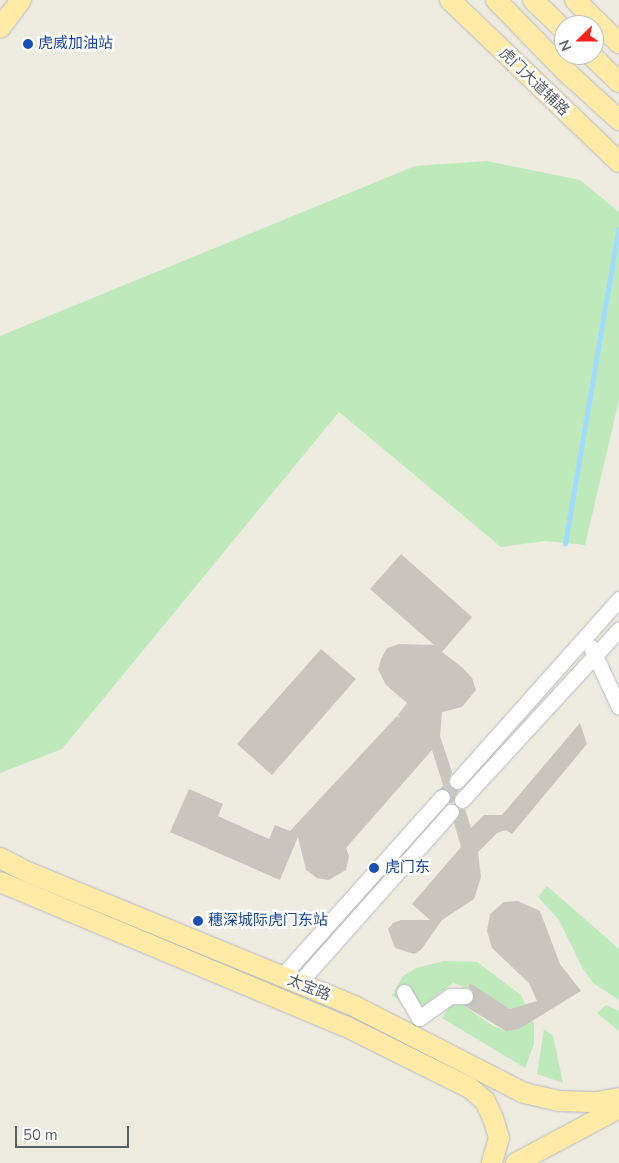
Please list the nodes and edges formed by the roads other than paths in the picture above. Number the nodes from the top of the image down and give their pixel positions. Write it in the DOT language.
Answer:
graph roads {
  1 [pos="21,0"];
  2 [pos="450,0"];
  3 [pos="496,0"];
  4 [pos="533,0"];
  5 [pos="575,0"];
  6 [pos="554,20"];
  7 [pos="0,28"];
  8 [pos="619,42"];
  9 [pos="601,65"];
  10 [pos="619,82"];
  11 [pos="619,120"];
  12 [pos="619,162"];
  13 [pos="619,599"];
  14 [pos="619,629"];
  15 [pos="586,636"];
  16 [pos="595,655"];
  17 [pos="619,707"];
  18 [pos="456,781"];
  19 [pos="442,797"];
  20 [pos="462,800"];
  21 [pos="451,812"];
  22 [pos="0,858"];
  23 [pos="0,882"];
  24 [pos="290,980"];
  25 [pos="404,992"];
  26 [pos="465,996"];
  27 [pos="619,1098"];
  28 [pos="619,1108"];
  29 [pos="492,1163"];
  30 [pos="516,1163"];
  1 -- 7 [label="main road"];
  2 -- 12 [label="main road, 虎门大道辅路"];
  3 -- 11 [label="main road"];
  4 -- 6 [label="main road"];
  5 -- 8 [label="main road"];
  9 -- 10 [label="main road"];
  13 -- 15 [label="street"];
  14 -- 16 [label="street"];
  15 -- 16 [label="street"];
  15 -- 18 [label="street"];
  16 -- 17 [label="street"];
  16 -- 20 [label="street"];
  19 -- 24 [label="street"];
  21 -- 24 [label="street"];
  22 -- 24 [label="main road, 太宝路"];
  23 -- 29 [label="main road, 太宝路"];
  24 -- 27 [label="main road, 太宝路"];
  25 -- 26 [label="street"];
  28 -- 30 [label="main road"];
}
